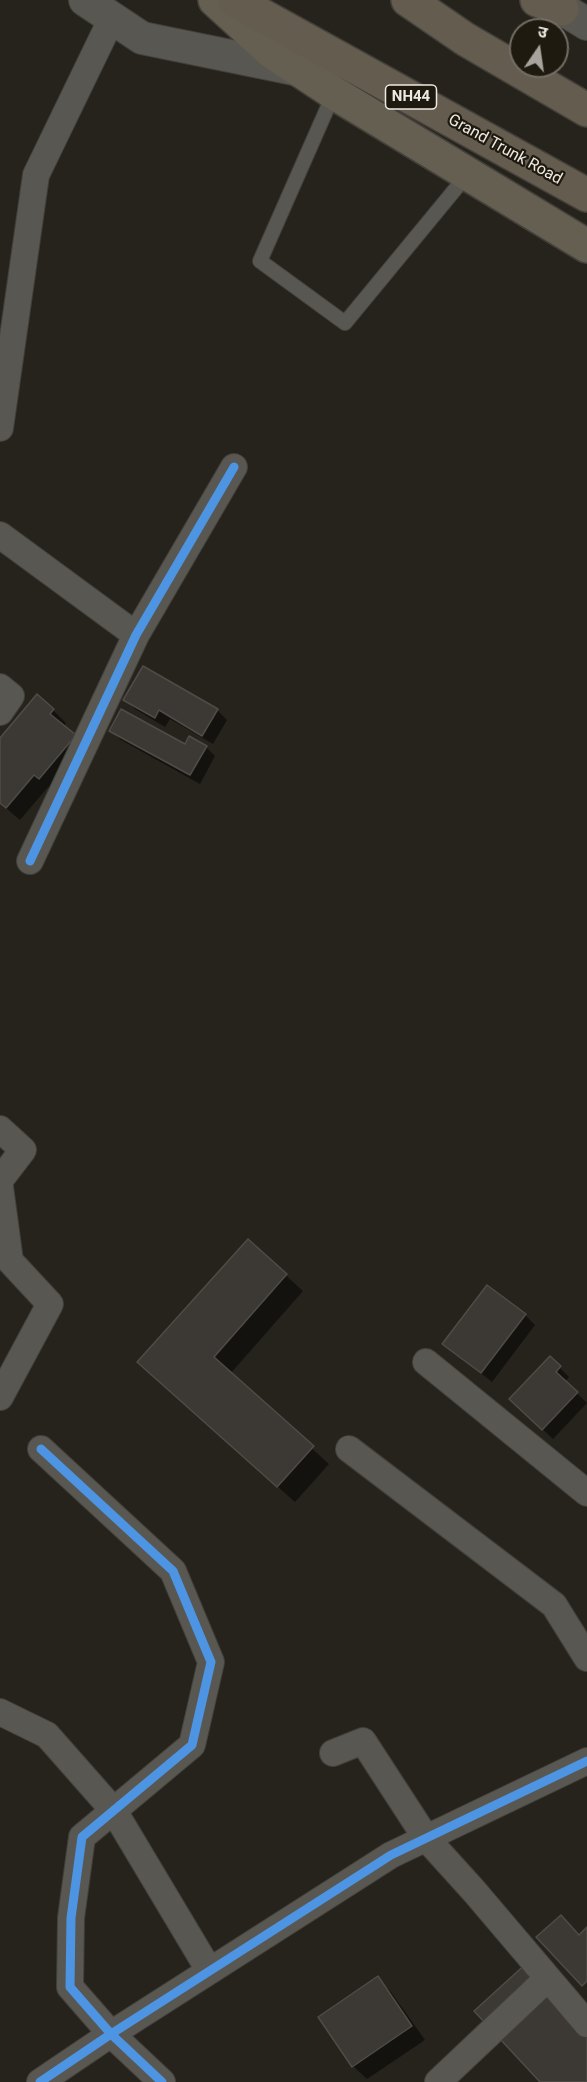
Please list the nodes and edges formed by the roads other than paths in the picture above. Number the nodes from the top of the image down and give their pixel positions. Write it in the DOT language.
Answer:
graph roads {
  1 [pos="84,0"];
  2 [pos="215,0"];
  3 [pos="234,0"];
  4 [pos="408,0"];
  5 [pos="112,18"];
  6 [pos="299,70"];
  7 [pos="334,93"];
  8 [pos="587,110"];
  9 [pos="467,175"];
  10 [pos="587,195"];
  11 [pos="587,246"];
  12 [pos="0,428"];
  13 [pos="234,467"];
  14 [pos="0,535"];
  15 [pos="136,635"];
  16 [pos="0,687"];
  17 [pos="0,712"];
  18 [pos="30,861"];
  19 [pos="0,1129"];
  20 [pos="0,1180"];
  21 [pos="0,1188"];
  22 [pos="426,1362"];
  23 [pos="0,1397"];
  24 [pos="41,1449"];
  25 [pos="349,1449"];
  26 [pos="587,1493"];
  27 [pos="587,1658"];
  28 [pos="0,1712"];
  29 [pos="333,1753"];
  30 [pos="587,1761"];
  31 [pos="114,1811"];
  32 [pos="426,1838"];
  33 [pos="209,1970"];
  34 [pos="548,1978"];
  35 [pos="587,2024"];
  36 [pos="111,2034"];
  37 [pos="40,2082"];
  38 [pos="162,2082"];
  39 [pos="438,2082"];
  1 -- 5 [label="street"];
  2 -- 6 [label="main road"];
  3 -- 10 [label="highway, Grand Trunk Road / NH44"];
  4 -- 8 [label="highway"];
  5 -- 6 [label="street"];
  5 -- 12 [label="street"];
  6 -- 7 [label="main road"];
  7 -- 9 [label="main road"];
  7 -- 9 [label="lane"];
  9 -- 11 [label="main road"];
  13 -- 15 [label="street"];
  14 -- 15 [label="street"];
  15 -- 18 [label="street"];
  16 -- 17 [label="street"];
  19 -- 20 [label="street"];
  21 -- 23 [label="street"];
  22 -- 26 [label="street"];
  24 -- 31 [label="street"];
  25 -- 27 [label="street"];
  28 -- 31 [label="street"];
  29 -- 32 [label="street"];
  30 -- 32 [label="street"];
  31 -- 33 [label="street"];
  31 -- 36 [label="street"];
  32 -- 33 [label="street"];
  32 -- 34 [label="street"];
  33 -- 36 [label="street"];
  34 -- 35 [label="street"];
  34 -- 39 [label="street"];
  36 -- 37 [label="street"];
  36 -- 38 [label="street"];
}
